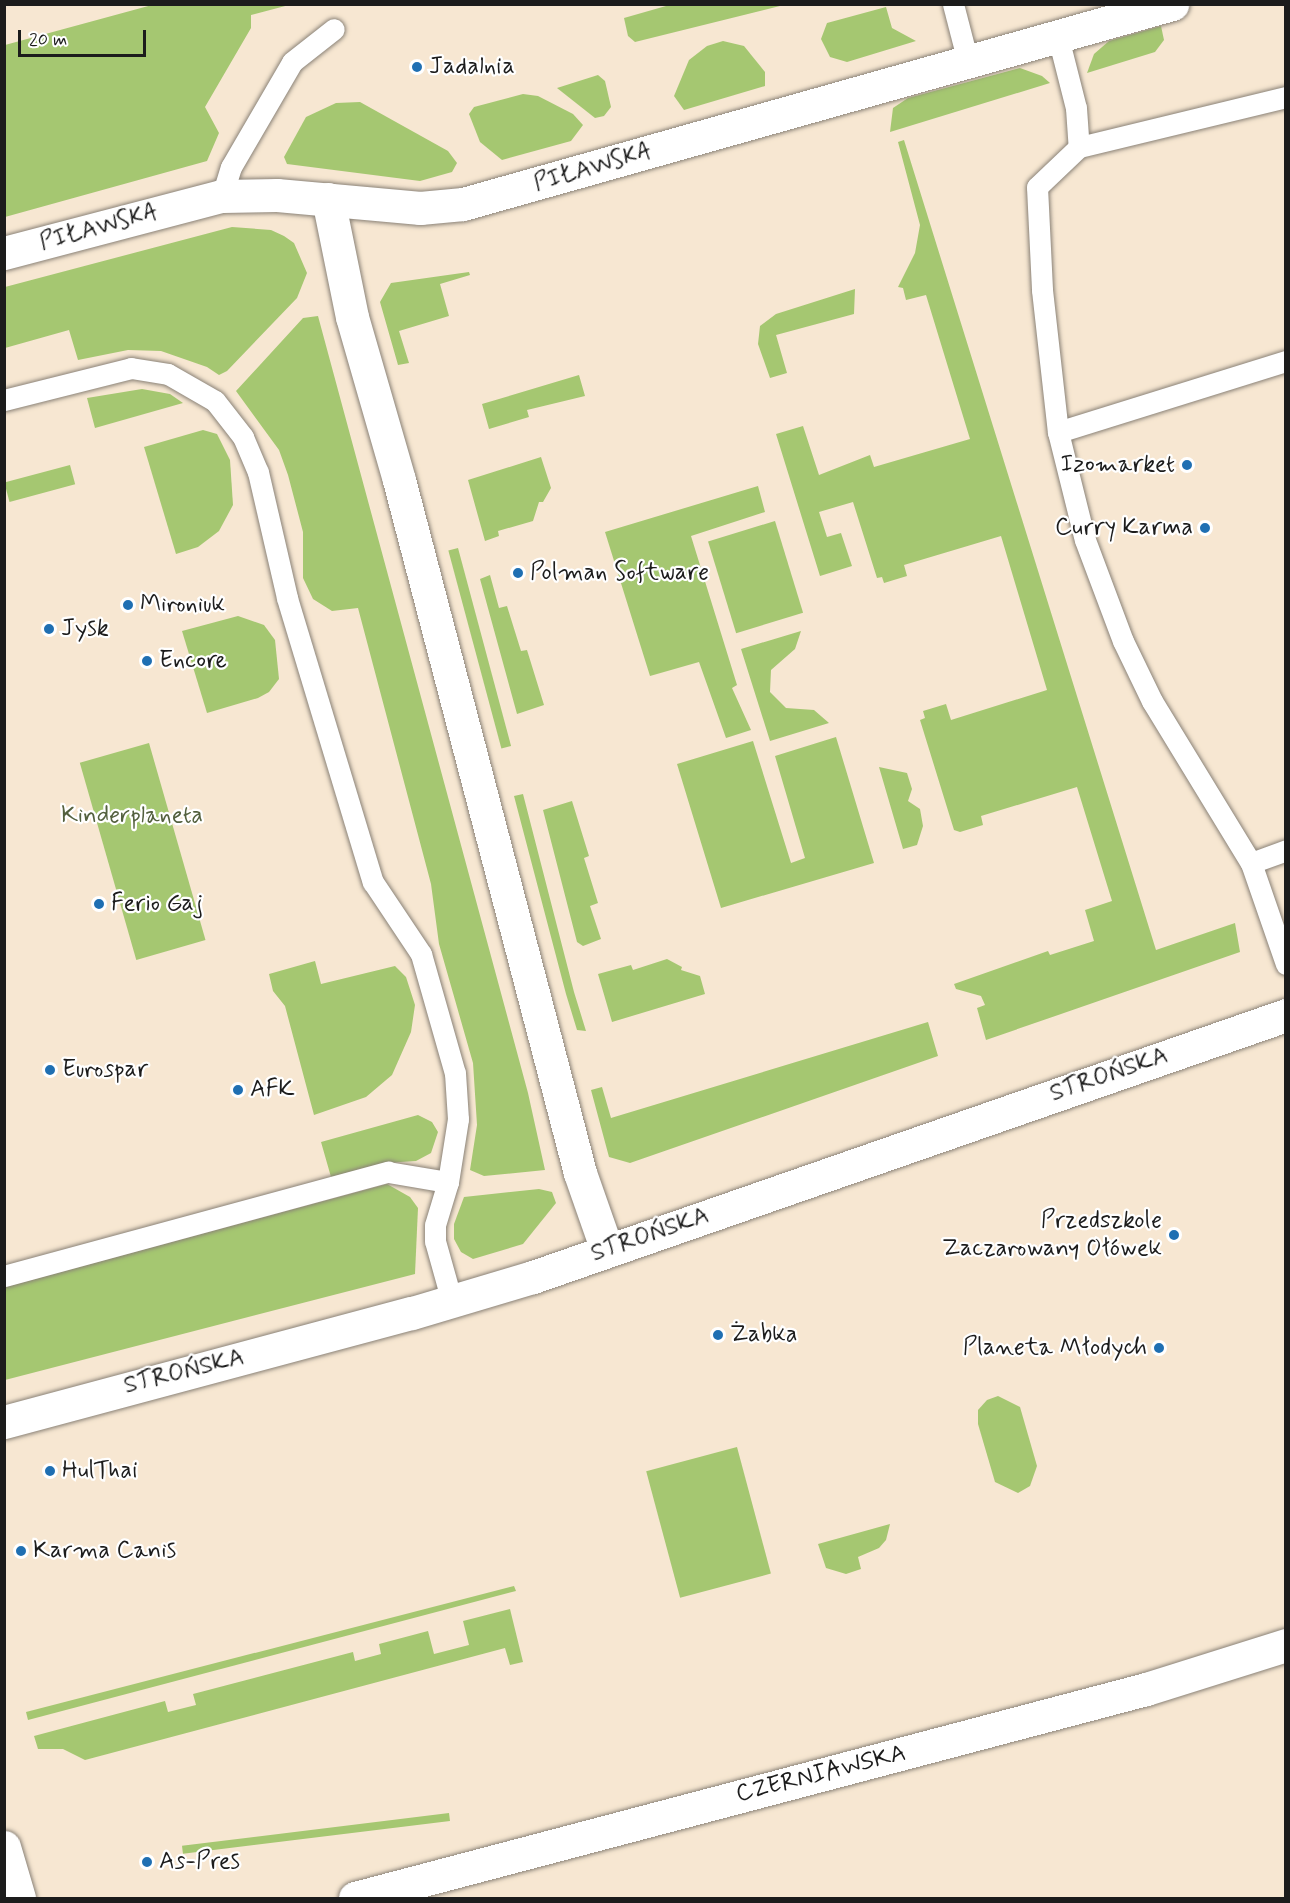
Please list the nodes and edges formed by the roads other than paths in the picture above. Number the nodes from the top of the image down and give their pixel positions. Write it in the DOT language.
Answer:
graph roads {
  1 [pos="953,4"];
  2 [pos="1172,4"];
  3 [pos="334,29"];
  4 [pos="1058,37"];
  5 [pos="968,62"];
  6 [pos="1286,97"];
  7 [pos="1078,147"];
  8 [pos="222,196"];
  9 [pos="328,199"];
  10 [pos="4,253"];
  11 [pos="1286,361"];
  12 [pos="4,400"];
  13 [pos="1058,432"];
  14 [pos="1286,850"];
  15 [pos="1251,863"];
  16 [pos="1286,964"];
  17 [pos="1286,1015"];
  18 [pos="448,1182"];
  19 [pos="608,1250"];
  20 [pos="4,1276"];
  21 [pos="452,1302"];
  22 [pos="4,1422"];
  23 [pos="1286,1645"];
  24 [pos="4,1847"];
  25 [pos="19,1899"];
  26 [pos="355,1899"];
  1 -- 5 [label="lane"];
  2 -- 4 [label="street, PIŁAWSKA"];
  3 -- 8 [label="lane"];
  4 -- 5 [label="street, PIŁAWSKA"];
  4 -- 7 [label="lane"];
  5 -- 9 [label="street, PIŁAWSKA"];
  6 -- 7 [label="lane"];
  7 -- 13 [label="lane"];
  8 -- 9 [label="street, PIŁAWSKA"];
  8 -- 10 [label="street, PIŁAWSKA"];
  9 -- 19 [label="street"];
  11 -- 13 [label="lane"];
  12 -- 18 [label="lane"];
  13 -- 15 [label="lane"];
  14 -- 15 [label="lane"];
  15 -- 16 [label="lane"];
  17 -- 19 [label="street, STROŃSKA"];
  18 -- 20 [label="lane"];
  18 -- 21 [label="lane"];
  19 -- 21 [label="street, STROŃSKA"];
  21 -- 22 [label="street, STROŃSKA"];
  23 -- 26 [label="street, CZERNIAWSKA"];
  24 -- 25 [label="street"];
}
